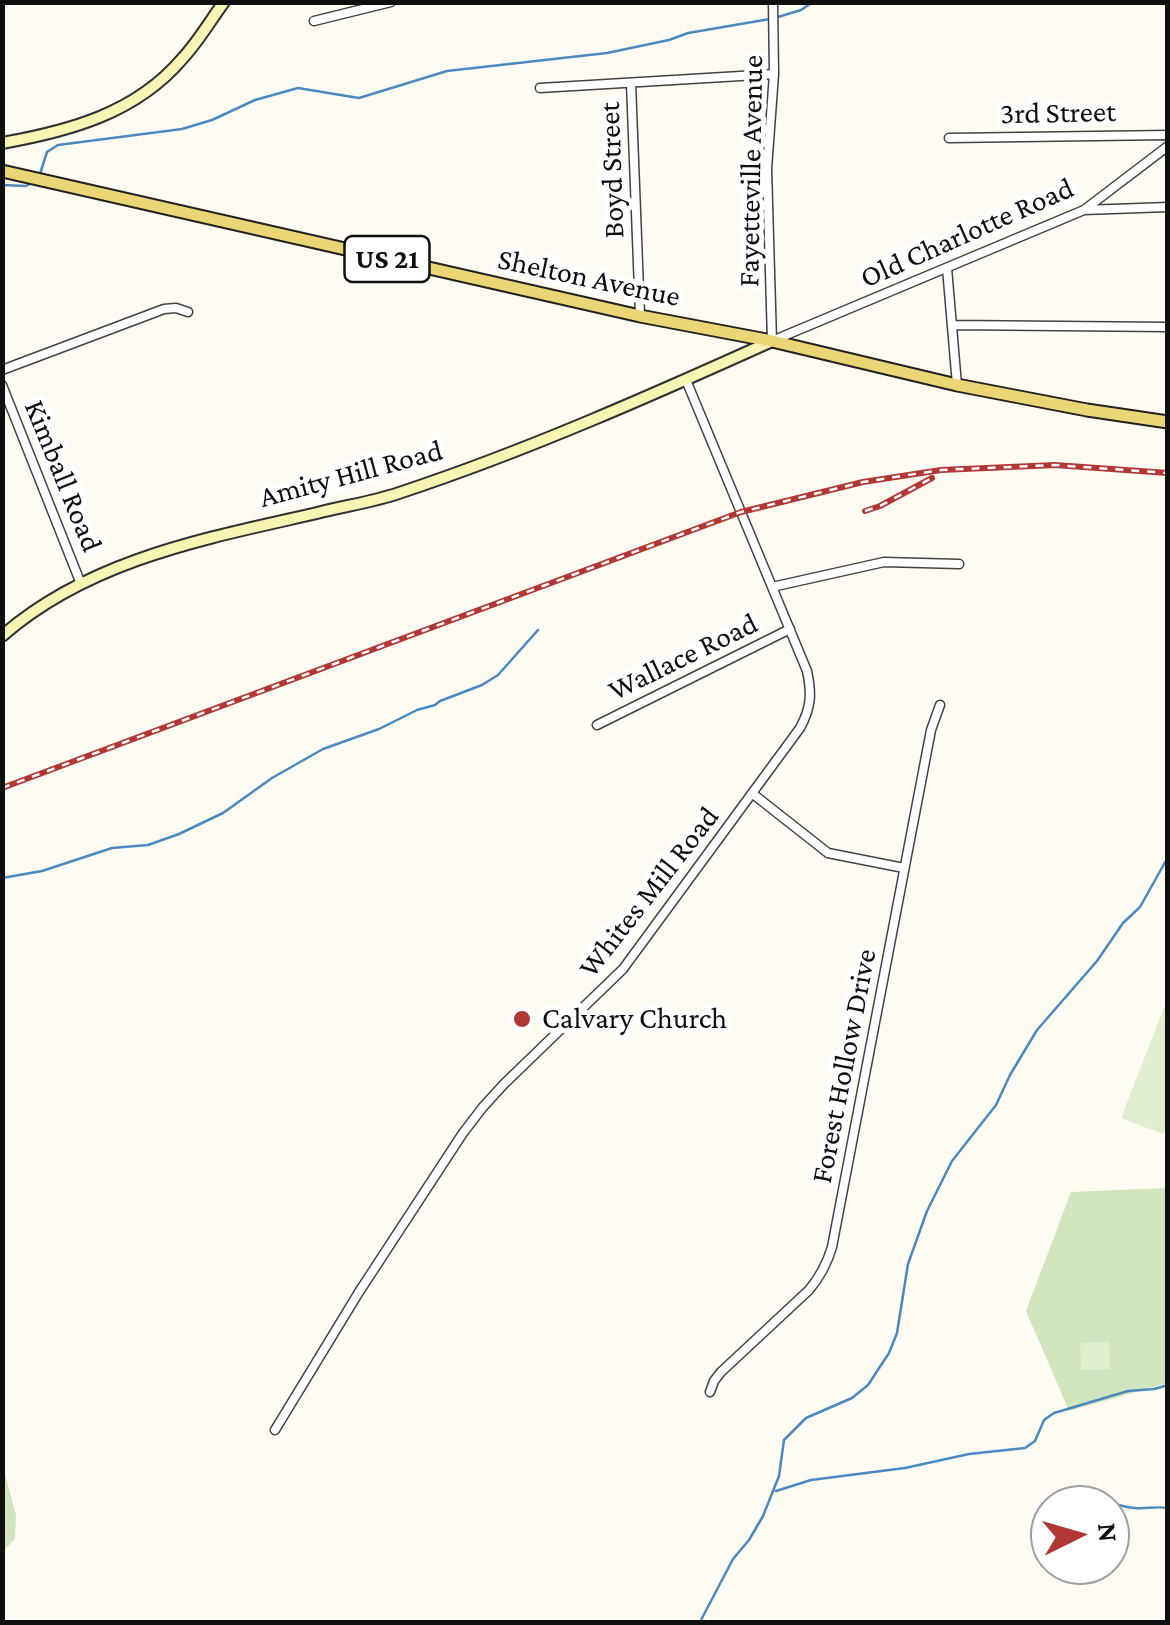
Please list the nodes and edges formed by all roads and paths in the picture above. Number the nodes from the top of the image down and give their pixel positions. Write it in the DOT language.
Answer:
graph roads {
  1 [pos="224,2"];
  2 [pos="391,2"];
  3 [pos="774,2"];
  4 [pos="314,21"];
  5 [pos="774,74"];
  6 [pos="631,82"];
  7 [pos="540,88"];
  8 [pos="1168,135"];
  9 [pos="949,138"];
  10 [pos="2,143"];
  11 [pos="1168,146"];
  12 [pos="2,171"];
  13 [pos="1168,207"];
  14 [pos="1084,210"];
  15 [pos="947,268"];
  16 [pos="188,312"];
  17 [pos="640,316"];
  18 [pos="952,325"];
  19 [pos="1168,327"];
  20 [pos="772,341"];
  21 [pos="2,370"];
  22 [pos="686,380"];
  23 [pos="2,384"];
  24 [pos="957,385"];
  25 [pos="1168,422"];
  26 [pos="959,564"];
  27 [pos="81,584"];
  28 [pos="772,587"];
  29 [pos="790,630"];
  30 [pos="2,636"];
  31 [pos="940,705"];
  32 [pos="596,725"];
  33 [pos="753,794"];
  34 [pos="904,868"];
  35 [pos="710,1392"];
  36 [pos="275,1430"];
  1 -- 10 [label="street"];
  2 -- 4 [label="street"];
  3 -- 5 [label="street, Fayetteville Avenue"];
  5 -- 6 [label="street"];
  5 -- 20 [label="street, Fayetteville Avenue"];
  6 -- 7 [label="street"];
  6 -- 17 [label="street, Boyd Street"];
  8 -- 9 [label="street, 3rd Street"];
  11 -- 14 [label="street, Old Charlotte Road"];
  12 -- 17 [label="main road, Shelton Avenue / US 21"];
  13 -- 14 [label="street"];
  14 -- 15 [label="street, Old Charlotte Road"];
  15 -- 18 [label="street"];
  15 -- 20 [label="street, Old Charlotte Road"];
  16 -- 21 [label="street"];
  17 -- 20 [label="main road, Shelton Avenue / US 21"];
  18 -- 19 [label="street"];
  18 -- 24 [label="street"];
  20 -- 22 [label="street, Amity Hill Road"];
  20 -- 24 [label="main road, Shelton Avenue / US 21"];
  22 -- 27 [label="street, Amity Hill Road"];
  22 -- 28 [label="street, Whites Mill Road"];
  23 -- 27 [label="street, Kimball Road"];
  24 -- 25 [label="main road, Shelton Avenue / US 21"];
  26 -- 28 [label="street"];
  27 -- 30 [label="street, Amity Hill Road"];
  28 -- 29 [label="street, Whites Mill Road"];
  29 -- 32 [label="street, Wallace Road"];
  29 -- 33 [label="street, Whites Mill Road"];
  31 -- 34 [label="street, Forest Hollow Drive"];
  33 -- 34 [label="street"];
  33 -- 36 [label="street, Whites Mill Road"];
  34 -- 35 [label="street, Forest Hollow Drive"];
}
